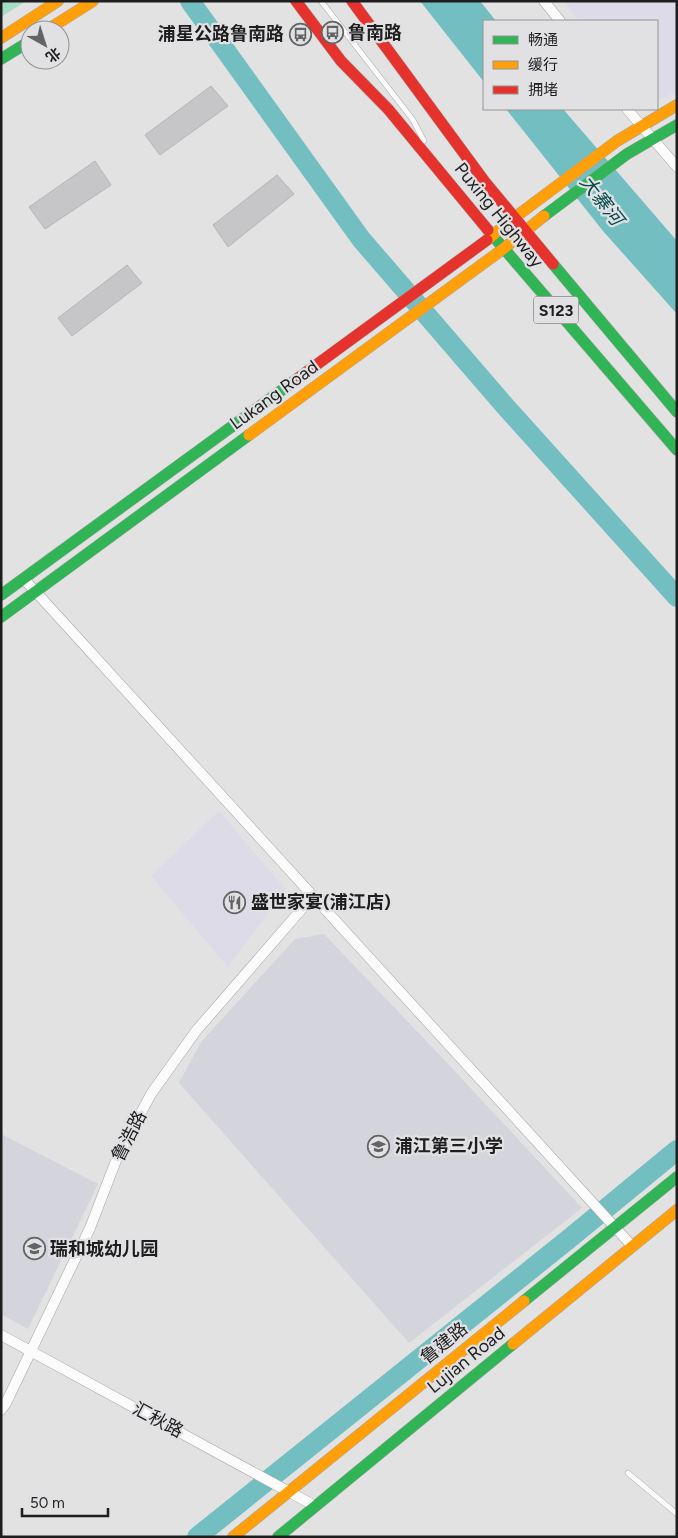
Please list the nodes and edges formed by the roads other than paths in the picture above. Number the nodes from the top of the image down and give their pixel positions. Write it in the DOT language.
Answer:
graph roads {
  1 [pos="58,1"];
  2 [pos="93,1"];
  3 [pos="296,1"];
  4 [pos="321,1"];
  5 [pos="352,1"];
  6 [pos="544,1"];
  7 [pos="63,20"];
  8 [pos="559,20"];
  9 [pos="1,38"];
  10 [pos="20,47"];
  11 [pos="1,59"];
  12 [pos="677,105"];
  13 [pos="629,110"];
  14 [pos="677,125"];
  15 [pos="641,126"];
  16 [pos="652,139"];
  17 [pos="677,167"];
  18 [pos="438,168"];
  19 [pos="514,218"];
  20 [pos="525,231"];
  21 [pos="493,236"];
  22 [pos="503,249"];
  23 [pos="677,412"];
  24 [pos="677,450"];
  25 [pos="24,578"];
  26 [pos="35,592"];
  27 [pos="1,595"];
  28 [pos="1,617"];
  29 [pos="313,896"];
  30 [pos="677,1177"];
  31 [pos="677,1210"];
  32 [pos="615,1227"];
  33 [pos="632,1246"];
  34 [pos="1,1335"];
  35 [pos="30,1351"];
  36 [pos="1,1410"];
  37 [pos="628,1472"];
  38 [pos="289,1491"];
  39 [pos="315,1506"];
  40 [pos="677,1514"];
  41 [pos="233,1537"];
  42 [pos="278,1537"];
  1 -- 9 [label="street"];
  2 -- 7 [label="street"];
  3 -- 18 [label="street, Puxing Highway / S123"];
  4 -- 18 [label="lane"];
  5 -- 19 [label="street, Puxing Highway / S123"];
  6 -- 8 [label="street"];
  10 -- 11 [label="street"];
  12 -- 15 [label="street"];
  13 -- 15 [label="street"];
  14 -- 16 [label="street"];
  15 -- 16 [label="street"];
  15 -- 19 [label="street, Lukang Road"];
  16 -- 17 [label="street"];
  16 -- 20 [label="street, Lukang Road"];
  18 -- 21 [label="street, Puxing Highway / S123"];
  19 -- 20 [label="street, Puxing Highway / S123"];
  19 -- 21 [label="street, Lukang Road"];
  20 -- 22 [label="street, Lukang Road"];
  20 -- 23 [label="street, Puxing Highway / S123"];
  21 -- 22 [label="street, Puxing Highway / S123"];
  21 -- 25 [label="street, Lukang Road"];
  22 -- 24 [label="street, Puxing Highway / S123"];
  22 -- 26 [label="street, Lukang Road"];
  25 -- 26 [label="street"];
  25 -- 27 [label="street, Lukang Road"];
  26 -- 28 [label="street, Lukang Road"];
  26 -- 29 [label="street"];
  29 -- 32 [label="street"];
  29 -- 35 [label="street, 鲁浩路"];
  30 -- 32 [label="street, 鲁建路"];
  31 -- 33 [label="street, Lujian Road"];
  32 -- 33 [label="street"];
  32 -- 38 [label="street, 鲁建路"];
  33 -- 39 [label="street, Lujian Road"];
  34 -- 35 [label="street, 汇秋路"];
  35 -- 36 [label="street, 鲁浩路"];
  35 -- 38 [label="street, 汇秋路"];
  37 -- 40 [label="lane"];
  38 -- 39 [label="street, 汇秋路"];
  38 -- 41 [label="street, 鲁建路"];
  39 -- 42 [label="street, Lujian Road"];
}
